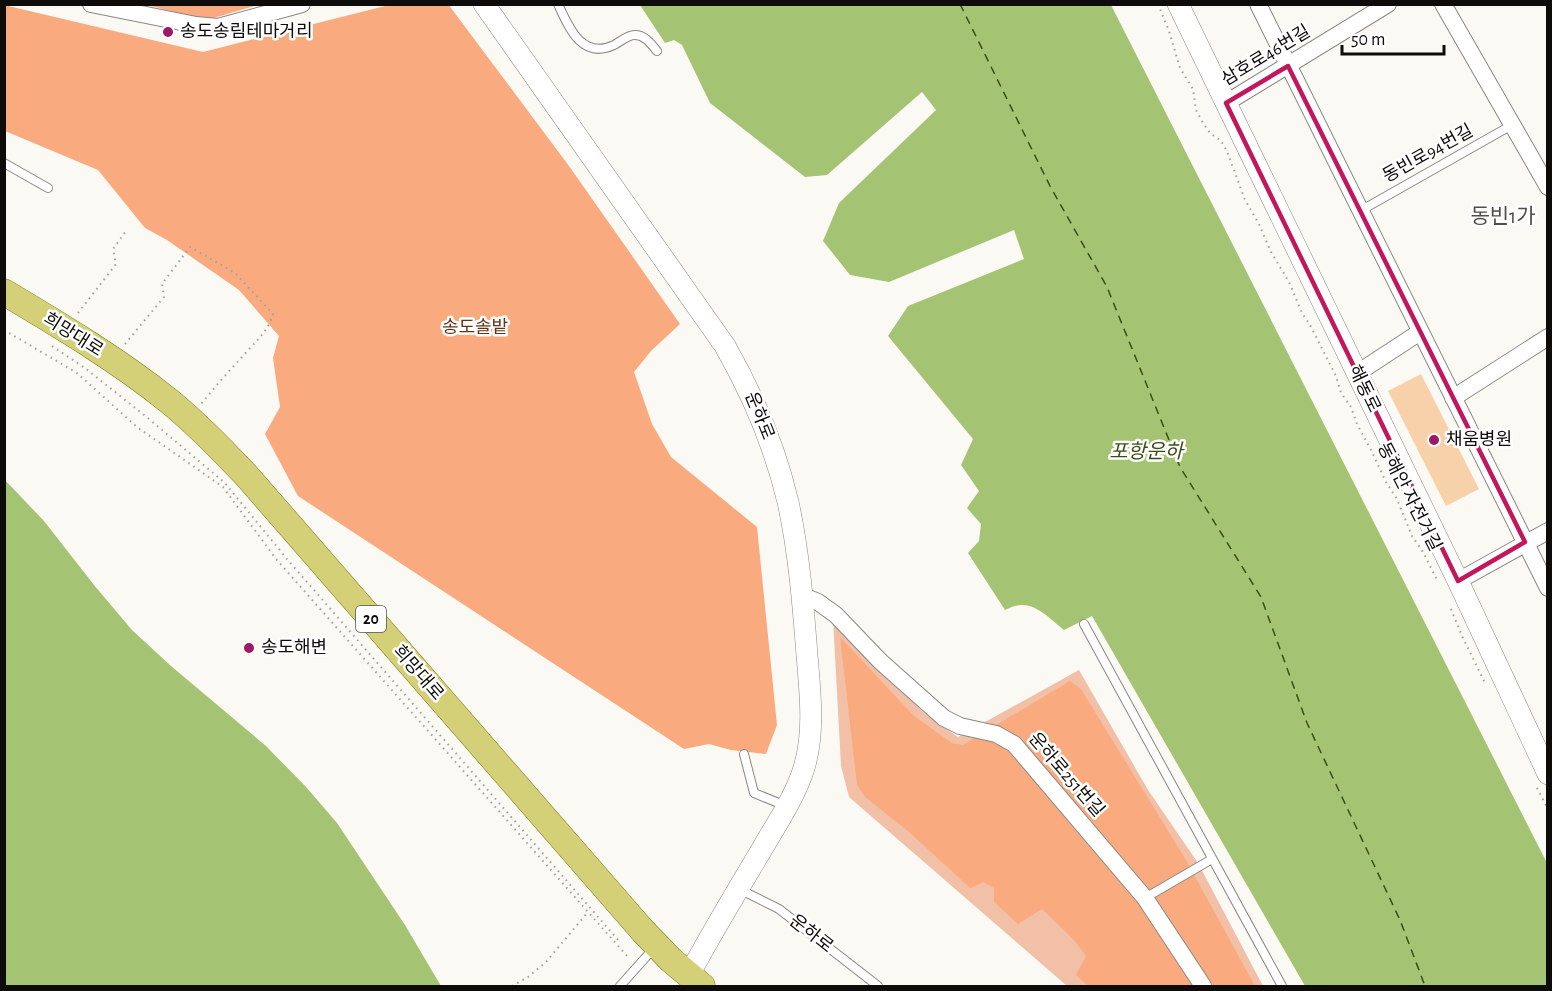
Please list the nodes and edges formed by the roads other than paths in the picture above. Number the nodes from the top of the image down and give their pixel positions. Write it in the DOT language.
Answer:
graph roads {
  1 [pos="91,4"];
  2 [pos="302,4"];
  3 [pos="484,4"];
  4 [pos="558,4"];
  5 [pos="1178,4"];
  6 [pos="1258,4"];
  7 [pos="1443,4"];
  8 [pos="1380,7"];
  9 [pos="657,51"];
  10 [pos="1288,66"];
  11 [pos="1226,103"];
  12 [pos="1512,125"];
  13 [pos="4,163"];
  14 [pos="1548,187"];
  15 [pos="48,188"];
  16 [pos="1360,211"];
  17 [pos="4,292"];
  18 [pos="1420,332"];
  19 [pos="1548,337"];
  20 [pos="1356,374"];
  21 [pos="1453,398"];
  22 [pos="1548,531"];
  23 [pos="1525,542"];
  24 [pos="1449,583"];
  25 [pos="1548,588"];
  26 [pos="801,595"];
  27 [pos="1084,624"];
  28 [pos="744,754"];
  29 [pos="1543,782"];
  30 [pos="787,806"];
  31 [pos="1212,859"];
  32 [pos="738,888"];
  33 [pos="1145,898"];
  34 [pos="656,945"];
  35 [pos="695,981"];
  36 [pos="620,987"];
  37 [pos="878,987"];
  38 [pos="1203,987"];
  39 [pos="1282,987"];
  1 -- 2 [label="street"];
  3 -- 26 [label="street, 운하로"];
  4 -- 9 [label="lane"];
  5 -- 11 [label="street, 해동로"];
  6 -- 10 [label="street"];
  7 -- 12 [label="street"];
  8 -- 10 [label="street, 삼호로46번길"];
  10 -- 11 [label="street, 삼호로46번길"];
  10 -- 16 [label="street"];
  11 -- 20 [label="street, 해동로"];
  12 -- 14 [label="street"];
  12 -- 16 [label="lane, 동빈로94번길"];
  13 -- 15 [label="lane"];
  16 -- 18 [label="street"];
  17 -- 34 [label="main road, 희망대로 / 20"];
  18 -- 20 [label="street"];
  18 -- 21 [label="street"];
  19 -- 21 [label="street"];
  20 -- 24 [label="street, 해동로"];
  21 -- 23 [label="street"];
  22 -- 23 [label="street"];
  23 -- 24 [label="street"];
  23 -- 25 [label="street"];
  24 -- 29 [label="street, 해동로"];
  26 -- 30 [label="street, 운하로"];
  26 -- 33 [label="street, 운하로251번길"];
  27 -- 31 [label="lane"];
  28 -- 30 [label="lane"];
  30 -- 32 [label="street, 운하로"];
  31 -- 33 [label="lane"];
  31 -- 39 [label="lane"];
  32 -- 35 [label="street, 운하로"];
  32 -- 37 [label="lane, 운하로"];
  33 -- 38 [label="street, 운하로251번길"];
  34 -- 35 [label="main road, 희망대로 / 20"];
  34 -- 36 [label="lane"];
}
